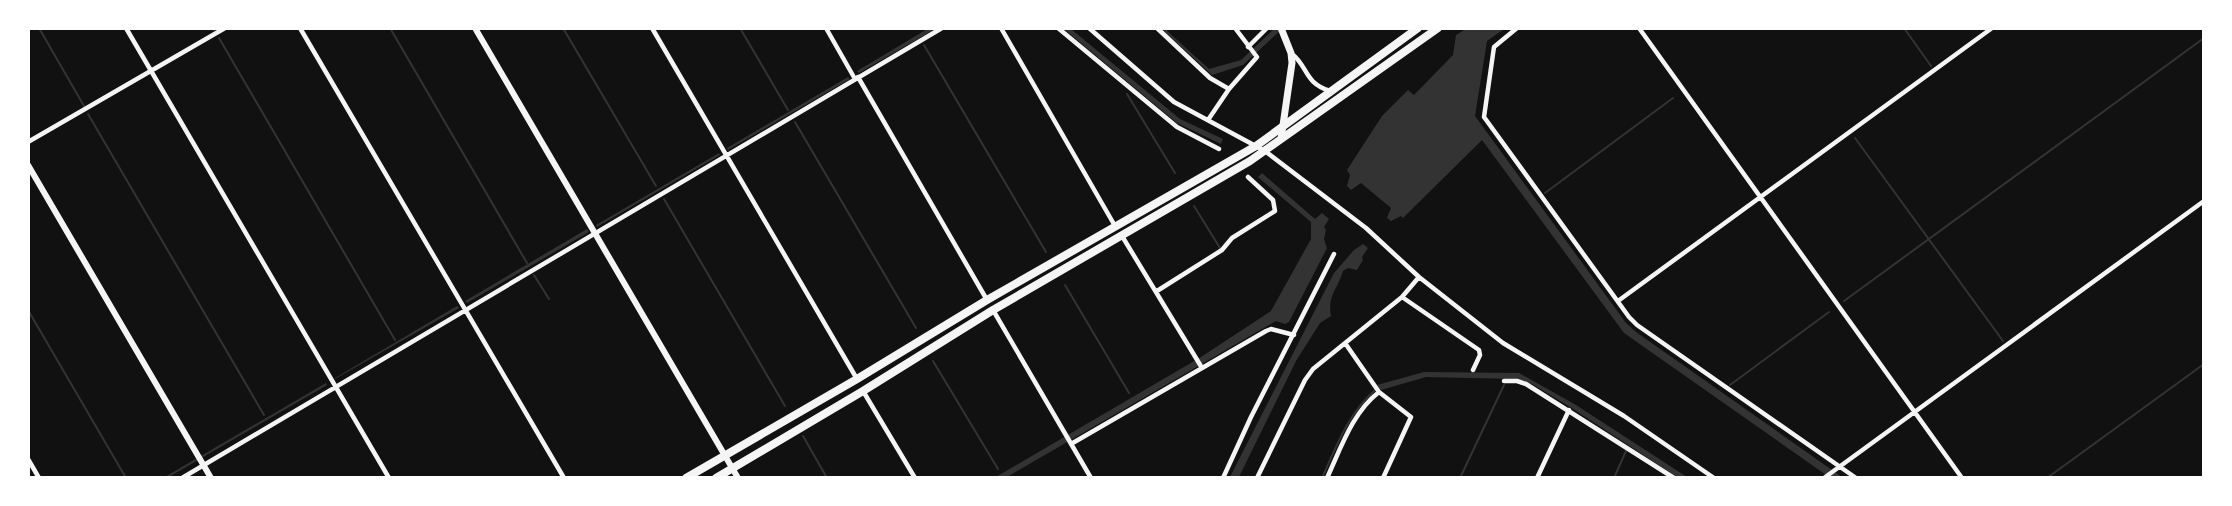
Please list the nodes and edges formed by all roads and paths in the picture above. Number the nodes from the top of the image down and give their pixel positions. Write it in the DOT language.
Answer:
graph roads {
  1 [pos="126,28"];
  2 [pos="225,28"];
  3 [pos="300,28"];
  4 [pos="475,28"];
  5 [pos="652,28"];
  6 [pos="826,28"];
  7 [pos="942,28"];
  8 [pos="1001,28"];
  9 [pos="1058,28"];
  10 [pos="1089,28"];
  11 [pos="1157,28"];
  12 [pos="1235,28"];
  13 [pos="1267,28"];
  14 [pos="1418,28"];
  15 [pos="1438,28"];
  16 [pos="1517,28"];
  17 [pos="1639,28"];
  18 [pos="1992,28"];
  19 [pos="1282,30"];
  20 [pos="1248,47"];
  21 [pos="1291,53"];
  22 [pos="150,72"];
  23 [pos="857,78"];
  24 [pos="1229,89"];
  25 [pos="1330,91"];
  26 [pos="1208,120"];
  27 [pos="1283,126"];
  28 [pos="1281,139"];
  29 [pos="28,142"];
  30 [pos="1256,146"];
  31 [pos="1219,149"];
  32 [pos="1265,151"];
  33 [pos="727,155"];
  34 [pos="28,165"];
  35 [pos="1248,177"];
  36 [pos="1762,198"];
  37 [pos="2204,201"];
  38 [pos="1116,226"];
  39 [pos="596,234"];
  40 [pos="1122,236"];
  41 [pos="1334,254"];
  42 [pos="1419,277"];
  43 [pos="1156,291"];
  44 [pos="1402,297"];
  45 [pos="987,300"];
  46 [pos="1618,302"];
  47 [pos="466,310"];
  48 [pos="993,310"];
  49 [pos="1294,335"];
  50 [pos="1345,343"];
  51 [pos="1201,367"];
  52 [pos="1473,370"];
  53 [pos="856,379"];
  54 [pos="1504,381"];
  55 [pos="335,387"];
  56 [pos="863,391"];
  57 [pos="1379,392"];
  58 [pos="1569,410"];
  59 [pos="1915,413"];
  60 [pos="1071,444"];
  61 [pos="724,456"];
  62 [pos="28,459"];
  63 [pos="204,465"];
  64 [pos="1840,466"];
  65 [pos="732,468"];
  66 [pos="39,477"];
  67 [pos="182,477"];
  68 [pos="211,477"];
  69 [pos="388,477"];
  70 [pos="564,477"];
  71 [pos="686,477"];
  72 [pos="716,477"];
  73 [pos="738,477"];
  74 [pos="915,477"];
  75 [pos="1091,477"];
  76 [pos="1223,477"];
  77 [pos="1257,477"];
  78 [pos="1327,477"];
  79 [pos="1383,477"];
  80 [pos="1537,477"];
  81 [pos="1674,477"];
  82 [pos="1714,477"];
  83 [pos="1824,477"];
  84 [pos="1856,477"];
  85 [pos="1962,477"];
  1 -- 22 [label="street"];
  2 -- 22 [label="street"];
  3 -- 47 [label="street"];
  4 -- 39 [label="street"];
  5 -- 33 [label="street"];
  6 -- 23 [label="street"];
  7 -- 23 [label="street"];
  8 -- 38 [label="street"];
  9 -- 31 [label="street"];
  10 -- 26 [label="street"];
  11 -- 24 [label="street"];
  12 -- 20 [label="street"];
  13 -- 20 [label="street"];
  14 -- 25 [label="main road"];
  15 -- 28 [label="main road"];
  16 -- 46 [label="street"];
  17 -- 36 [label="street"];
  18 -- 36 [label="street"];
  19 -- 21 [label="main road"];
  20 -- 24 [label="street"];
  21 -- 25 [label="street"];
  21 -- 27 [label="main road"];
  22 -- 29 [label="street"];
  22 -- 55 [label="street"];
  23 -- 33 [label="street"];
  23 -- 45 [label="street"];
  24 -- 26 [label="street"];
  25 -- 27 [label="main road"];
  26 -- 30 [label="street"];
  27 -- 28 [label="main road"];
  27 -- 30 [label="main road"];
  28 -- 32 [label="main road"];
  30 -- 32 [label="street"];
  30 -- 38 [label="main road"];
  32 -- 40 [label="main road"];
  32 -- 42 [label="street"];
  33 -- 39 [label="street"];
  33 -- 53 [label="street"];
  34 -- 63 [label="street"];
  35 -- 43 [label="street"];
  36 -- 46 [label="street"];
  36 -- 59 [label="street"];
  37 -- 59 [label="street"];
  38 -- 45 [label="main road"];
  39 -- 47 [label="street"];
  39 -- 61 [label="street"];
  40 -- 43 [label="street"];
  40 -- 48 [label="main road"];
  41 -- 49 [label="street"];
  42 -- 44 [label="street"];
  42 -- 82 [label="street"];
  43 -- 51 [label="street"];
  44 -- 50 [label="street"];
  44 -- 52 [label="street"];
  45 -- 53 [label="main road"];
  46 -- 64 [label="street"];
  47 -- 55 [label="street"];
  47 -- 70 [label="street"];
  48 -- 56 [label="main road"];
  48 -- 60 [label="street"];
  49 -- 51 [label="street"];
  49 -- 76 [label="street"];
  50 -- 57 [label="street"];
  50 -- 77 [label="street"];
  51 -- 60 [label="street"];
  53 -- 61 [label="main road"];
  54 -- 58 [label="street"];
  55 -- 63 [label="street"];
  55 -- 69 [label="street"];
  56 -- 65 [label="main road"];
  56 -- 74 [label="street"];
  57 -- 78 [label="street"];
  57 -- 79 [label="street"];
  58 -- 80 [label="street"];
  58 -- 81 [label="street"];
  59 -- 64 [label="street"];
  59 -- 85 [label="street"];
  60 -- 75 [label="street"];
  61 -- 65 [label="street"];
  61 -- 71 [label="main road"];
  62 -- 66 [label="street"];
  63 -- 67 [label="street"];
  63 -- 68 [label="street"];
  64 -- 83 [label="street"];
  64 -- 84 [label="street"];
  65 -- 72 [label="main road"];
  65 -- 73 [label="street"];
}
